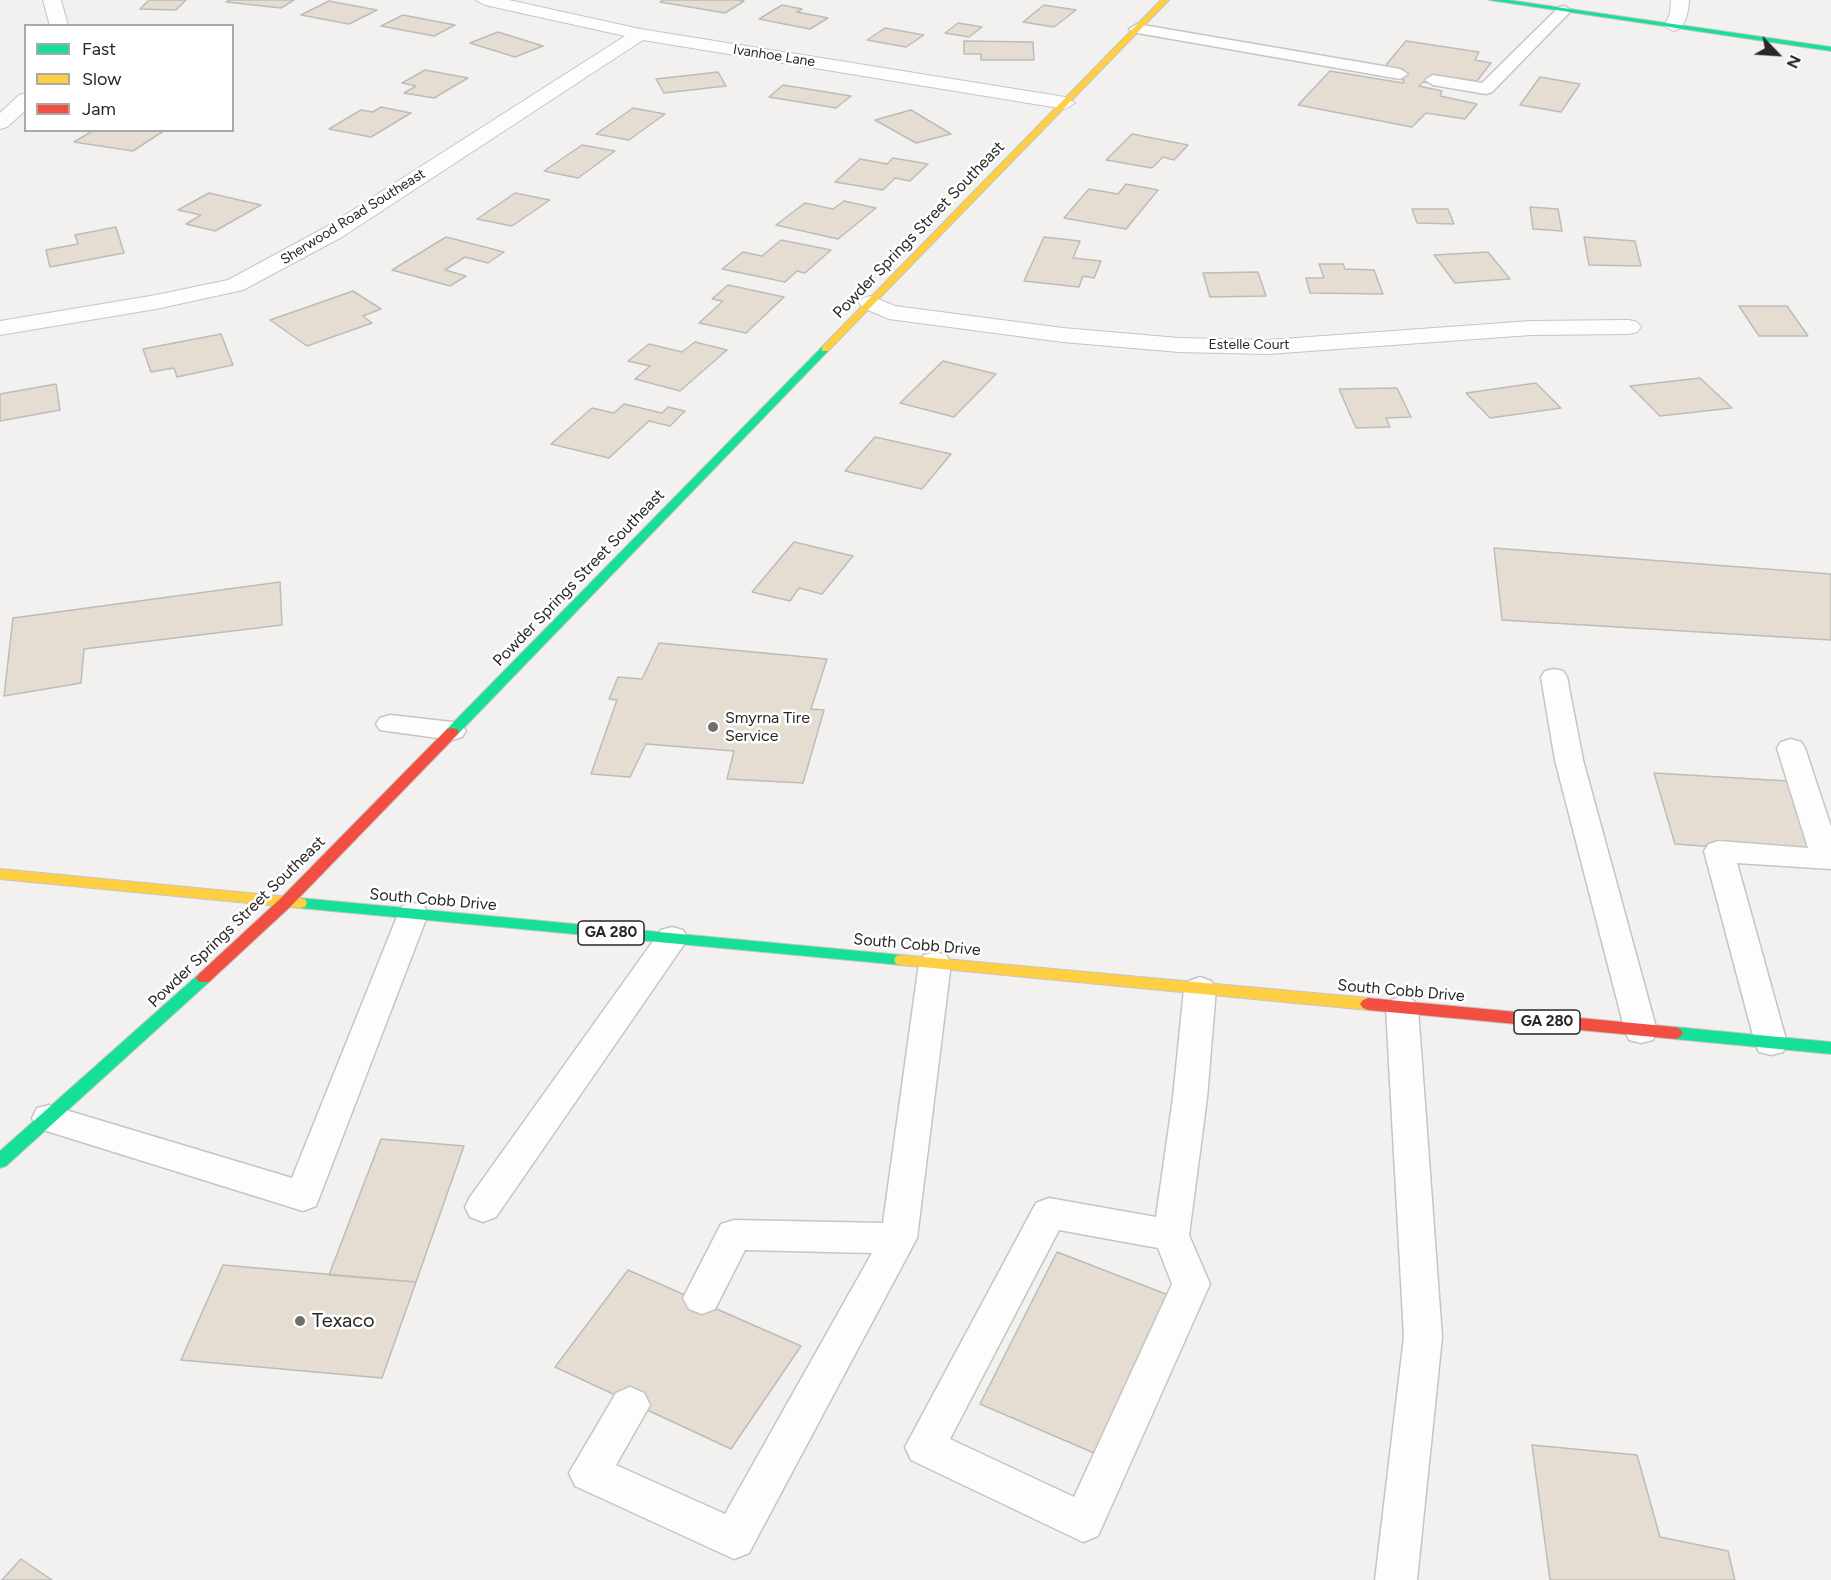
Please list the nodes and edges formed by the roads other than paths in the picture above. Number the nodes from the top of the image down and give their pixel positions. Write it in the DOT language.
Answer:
graph roads {
  1 [pos="52,0"];
  2 [pos="485,0"];
  3 [pos="1165,0"];
  4 [pos="1493,0"];
  5 [pos="1680,0"];
  6 [pos="1564,10"];
  7 [pos="58,24"];
  8 [pos="1673,26"];
  9 [pos="1137,29"];
  10 [pos="640,34"];
  11 [pos="1831,49"];
  12 [pos="1400,74"];
  13 [pos="1433,80"];
  14 [pos="24,101"];
  15 [pos="1065,104"];
  16 [pos="0,123"];
  17 [pos="872,303"];
  18 [pos="1629,327"];
  19 [pos="0,328"];
  20 [pos="1554,677"];
  21 [pos="390,724"];
  22 [pos="452,731"];
  23 [pos="1791,748"];
  24 [pos="0,874"];
  25 [pos="286,902"];
  26 [pos="413,914"];
  27 [pos="672,938"];
  28 [pos="935,963"];
  29 [pos="1200,988"];
  30 [pos="1402,1008"];
  31 [pos="1641,1031"];
  32 [pos="1771,1043"];
  33 [pos="1831,1048"];
  34 [pos="49,1118"];
  35 [pos="0,1161"];
  36 [pos="483,1207"];
  37 [pos="1172,1235"];
  38 [pos="899,1238"];
  39 [pos="702,1298"];
  40 [pos="630,1405"];
  41 [pos="1396,1580"];
  1 -- 7 [label="street"];
  2 -- 10 [label="street, Ivanhoe Lane"];
  3 -- 9 [label="street, Powder Springs Street Southeast"];
  4 -- 6 [label="street"];
  5 -- 8 [label="street"];
  6 -- 8 [label="street"];
  6 -- 13 [label="lane"];
  8 -- 11 [label="street"];
  9 -- 12 [label="lane"];
  9 -- 15 [label="street, Powder Springs Street Southeast"];
  10 -- 15 [label="street, Ivanhoe Lane"];
  10 -- 19 [label="street, Sherwood Road Southeast"];
  14 -- 16 [label="street"];
  15 -- 17 [label="street, Powder Springs Street Southeast"];
  17 -- 18 [label="street, Estelle Court"];
  17 -- 22 [label="street, Powder Springs Street Southeast"];
  20 -- 31 [label="lane"];
  21 -- 22 [label="lane"];
  22 -- 25 [label="street, Powder Springs Street Southeast"];
  23 -- 32 [label="lane"];
  24 -- 25 [label="street, South Cobb Drive / GA 280"];
  25 -- 26 [label="street, South Cobb Drive / GA 280"];
  25 -- 34 [label="street, Powder Springs Street Southeast"];
  26 -- 27 [label="street, South Cobb Drive / GA 280"];
  26 -- 34 [label="lane"];
  27 -- 28 [label="street, South Cobb Drive / GA 280"];
  27 -- 36 [label="lane"];
  28 -- 29 [label="street, South Cobb Drive / GA 280"];
  28 -- 38 [label="lane"];
  29 -- 30 [label="street, South Cobb Drive / GA 280"];
  29 -- 37 [label="lane"];
  30 -- 31 [label="street, South Cobb Drive / GA 280"];
  30 -- 41 [label="lane"];
  31 -- 32 [label="street, South Cobb Drive / GA 280"];
  32 -- 33 [label="street, South Cobb Drive / GA 280"];
  34 -- 35 [label="street, Powder Springs Street Southeast"];
  37 -- 37 [label="lane"];
  38 -- 39 [label="lane"];
  38 -- 40 [label="lane"];
}
